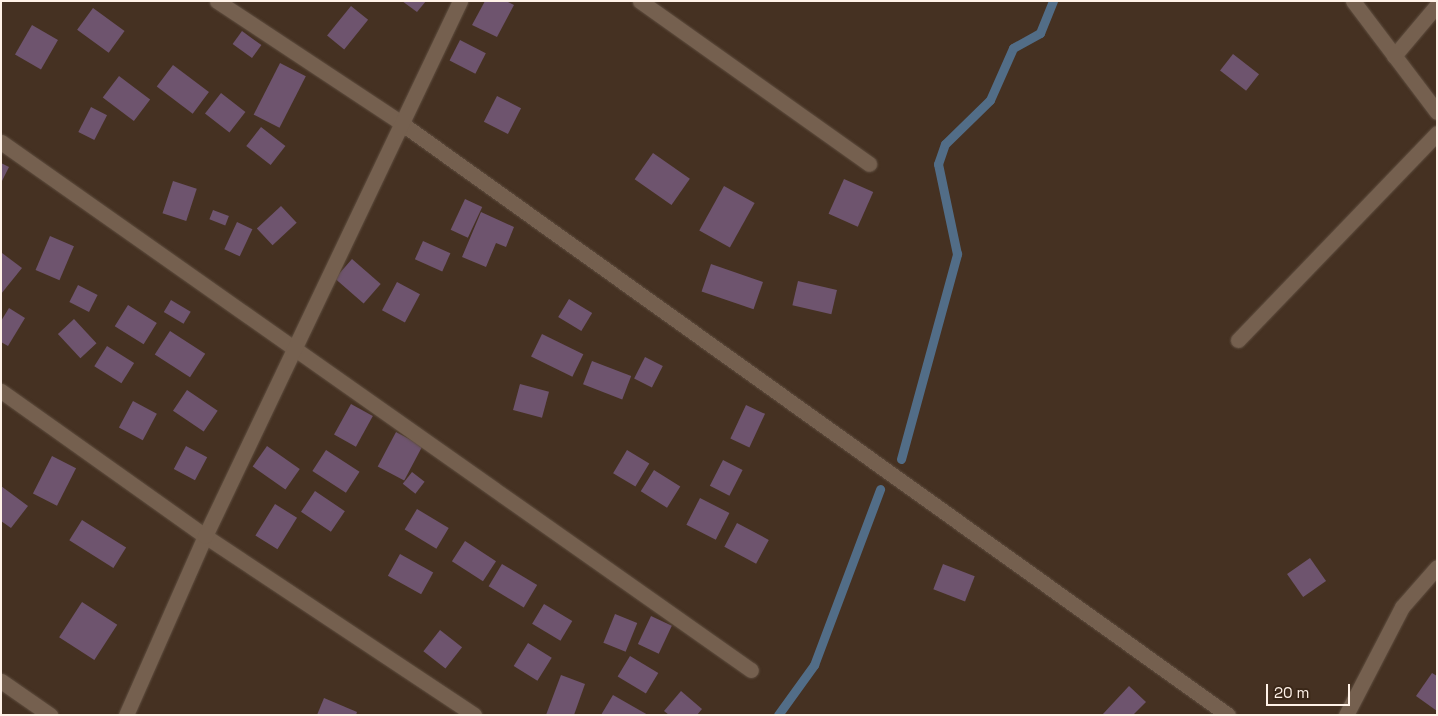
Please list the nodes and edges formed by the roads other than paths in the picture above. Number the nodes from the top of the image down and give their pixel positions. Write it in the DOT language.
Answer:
graph roads {
  1 [pos="216,1"];
  2 [pos="460,1"];
  3 [pos="1353,1"];
  4 [pos="647,3"];
  5 [pos="1437,5"];
  6 [pos="1394,56"];
  7 [pos="1437,112"];
  8 [pos="401,123"];
  9 [pos="1437,133"];
  10 [pos="1,142"];
  11 [pos="869,164"];
  12 [pos="1238,340"];
  13 [pos="294,346"];
  14 [pos="1,390"];
  15 [pos="205,536"];
  16 [pos="1437,567"];
  17 [pos="751,670"];
  18 [pos="1,681"];
  19 [pos="50,715"];
  20 [pos="126,715"];
  21 [pos="474,715"];
  22 [pos="1228,715"];
  23 [pos="1346,715"];
  1 -- 8 [label="street"];
  2 -- 8 [label="street"];
  3 -- 6 [label="street"];
  4 -- 11 [label="street"];
  5 -- 6 [label="street"];
  6 -- 7 [label="street"];
  8 -- 13 [label="street"];
  8 -- 22 [label="street"];
  9 -- 12 [label="street"];
  10 -- 13 [label="street"];
  13 -- 15 [label="street"];
  13 -- 17 [label="street"];
  14 -- 15 [label="street"];
  15 -- 20 [label="street"];
  15 -- 21 [label="street"];
  16 -- 23 [label="street"];
  18 -- 19 [label="street"];
}
